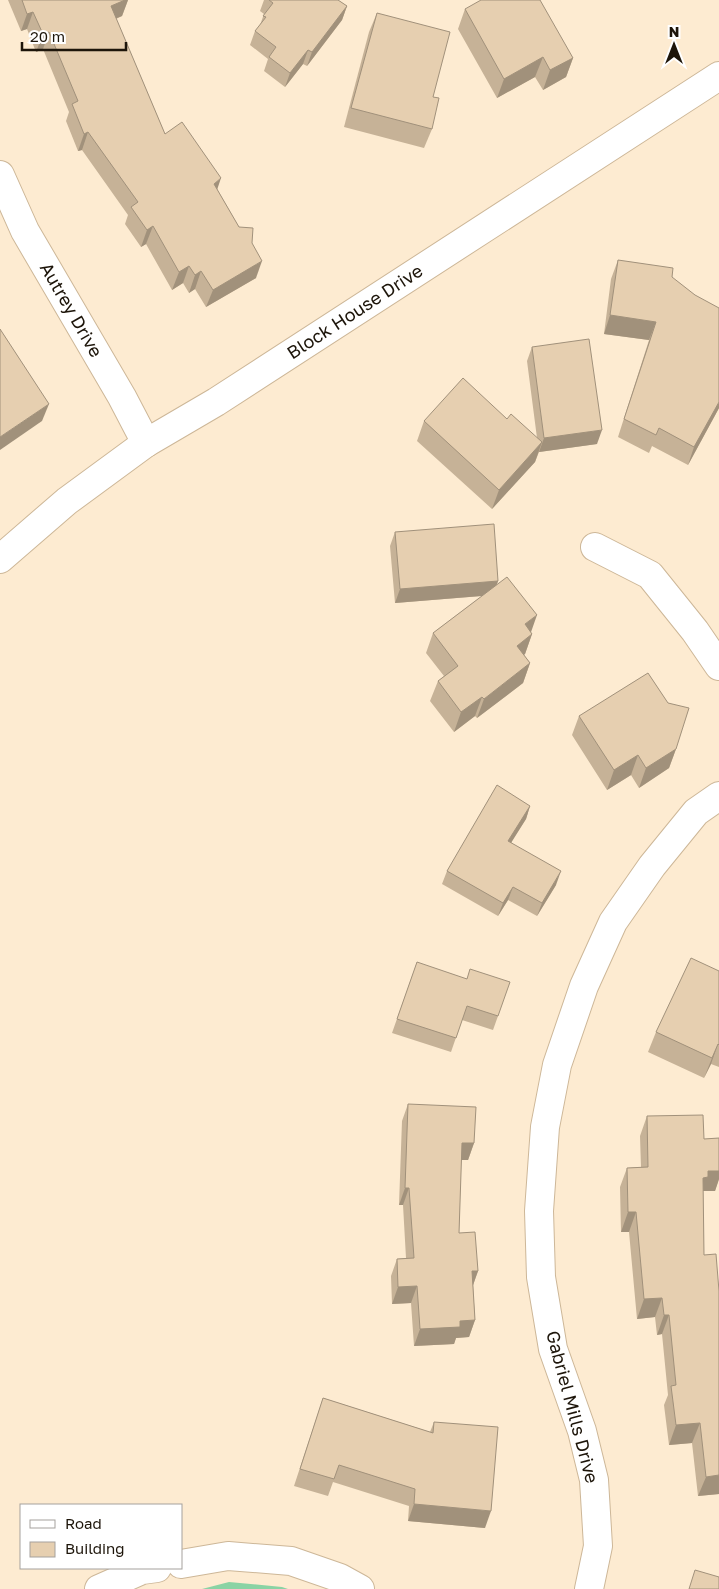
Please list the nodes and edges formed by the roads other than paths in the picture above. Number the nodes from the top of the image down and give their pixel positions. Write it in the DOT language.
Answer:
graph roads {
  1 [pos="719,76"];
  2 [pos="0,175"];
  3 [pos="146,443"];
  4 [pos="595,547"];
  5 [pos="0,559"];
  6 [pos="719,666"];
  7 [pos="719,796"];
  8 [pos="182,1564"];
  9 [pos="150,1569"];
  10 [pos="99,1589"];
  11 [pos="360,1589"];
  12 [pos="589,1589"];
  1 -- 3 [label="street, Block House Drive"];
  2 -- 3 [label="street, Autrey Drive"];
  3 -- 5 [label="street, Block House Drive"];
  4 -- 6 [label="street"];
  7 -- 12 [label="street, Gabriel Mills Drive"];
  8 -- 11 [label="street"];
  9 -- 10 [label="street"];
}
